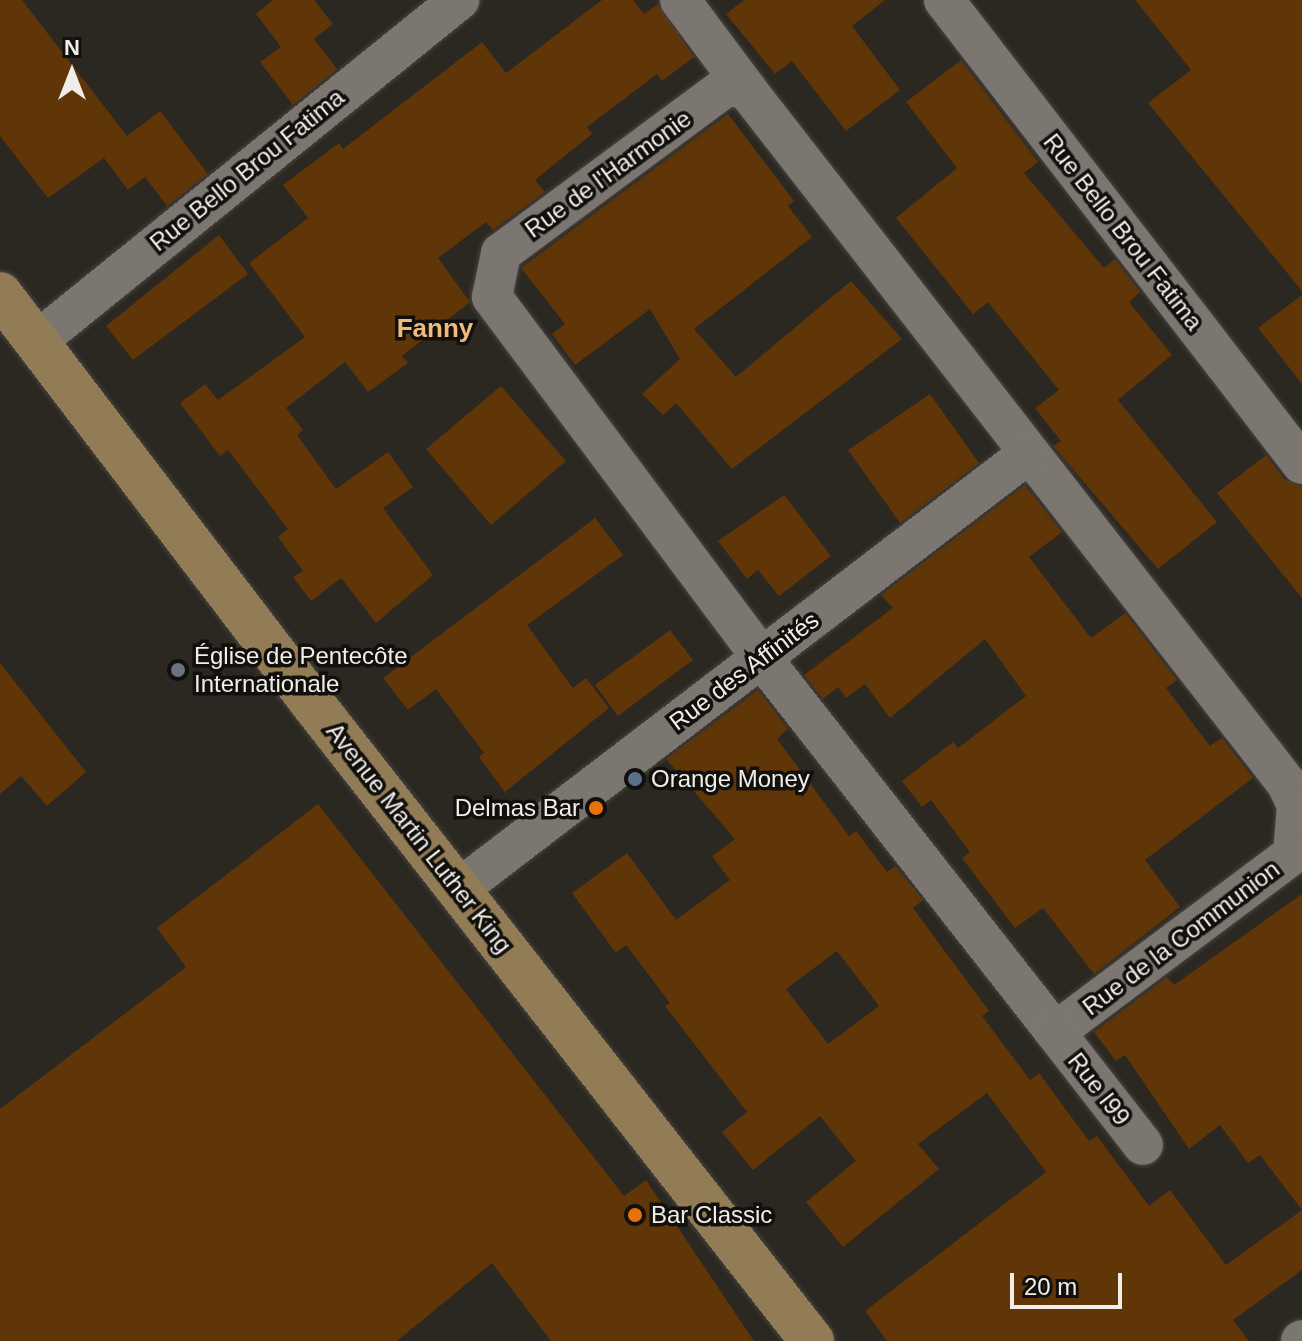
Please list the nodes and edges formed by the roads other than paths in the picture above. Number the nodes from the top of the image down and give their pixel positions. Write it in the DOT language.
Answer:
graph roads {
  1 [pos="680,0"];
  2 [pos="944,0"];
  3 [pos="446,4"];
  4 [pos="747,90"];
  5 [pos="2,300"];
  6 [pos="37,341"];
  7 [pos="1028,454"];
  8 [pos="1302,464"];
  9 [pos="762,658"];
  10 [pos="1300,834"];
  11 [pos="460,888"];
  12 [pos="1055,1032"];
  13 [pos="1143,1145"];
  14 [pos="812,1341"];
  1 -- 4 [label="street"];
  2 -- 8 [label="street, Rue Bello Brou Fatima"];
  3 -- 6 [label="street, Rue Bello Brou Fatima"];
  4 -- 7 [label="street"];
  4 -- 9 [label="street, Rue de l'Harmonie"];
  5 -- 6 [label="street, Avenue Martin Luther King"];
  6 -- 11 [label="street, Avenue Martin Luther King"];
  7 -- 9 [label="street, Rue des Affinités"];
  7 -- 10 [label="street, Rue de la Communion"];
  9 -- 11 [label="street, Rue des Affinités"];
  9 -- 12 [label="street"];
  10 -- 12 [label="street, Rue de la Communion"];
  11 -- 14 [label="street, Avenue Martin Luther King"];
  12 -- 13 [label="street, Rue I99"];
}
